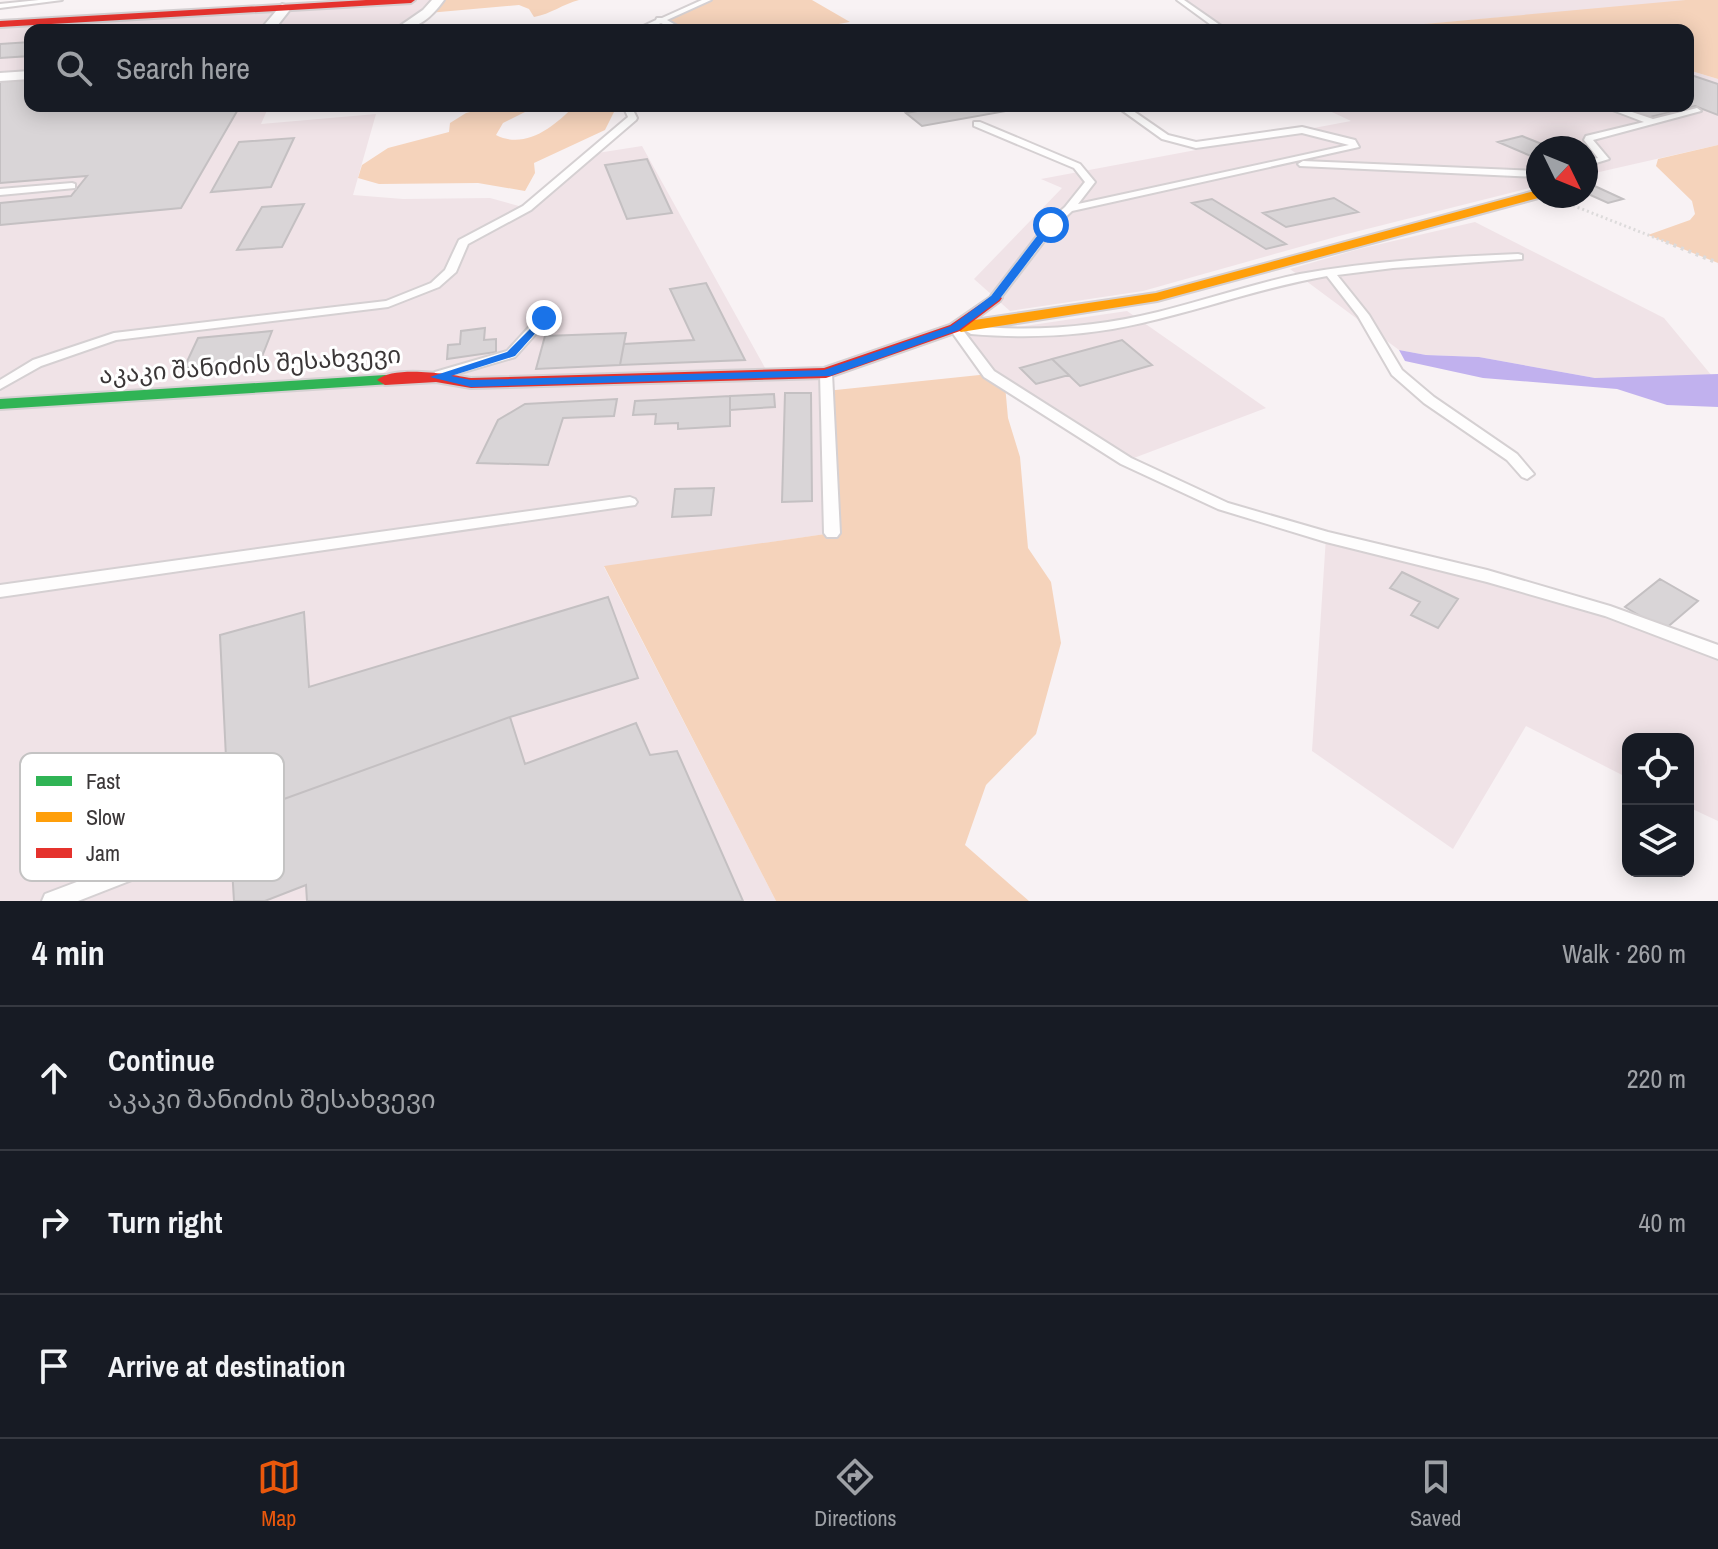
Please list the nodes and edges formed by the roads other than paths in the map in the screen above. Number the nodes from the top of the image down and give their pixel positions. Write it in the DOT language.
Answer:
graph roads {
  1 [pos="59,0"];
  2 [pos="411,0"];
  3 [pos="438,0"];
  4 [pos="708,0"];
  5 [pos="1180,0"];
  6 [pos="0,6"];
  7 [pos="286,7"];
  8 [pos="659,19"];
  9 [pos="0,24"];
  10 [pos="272,24"];
  11 [pos="411,24"];
  12 [pos="650,24"];
  13 [pos="669,24"];
  14 [pos="1214,24"];
  15 [pos="24,75"];
  16 [pos="0,77"];
  17 [pos="1697,111"];
  18 [pos="630,112"];
  19 [pos="1129,112"];
  20 [pos="1624,112"];
  21 [pos="1693,112"];
  22 [pos="1694,112"];
  23 [pos="1653,122"];
  24 [pos="977,124"];
  25 [pos="1597,136"];
  26 [pos="1278,163"];
  27 [pos="1526,173"];
  28 [pos="72,186"];
  29 [pos="0,192"];
  30 [pos="1526,197"];
  31 [pos="1069,209"];
  32 [pos="1518,257"];
  33 [pos="1330,273"];
  34 [pos="995,298"];
  35 [pos="544,318"];
  36 [pos="955,328"];
  37 [pos="826,373"];
  38 [pos="436,377"];
  39 [pos="0,385"];
  40 [pos="0,404"];
  41 [pos="1527,474"];
  42 [pos="630,502"];
  43 [pos="832,533"];
  44 [pos="0,591"];
  45 [pos="1718,652"];
  46 [pos="104,881"];
  47 [pos="53,901"];
  1 -- 6 [label="lane"];
  2 -- 7 [label="street"];
  3 -- 11 [label="street"];
  4 -- 8 [label="lane"];
  5 -- 14 [label="lane"];
  7 -- 9 [label="street"];
  7 -- 10 [label="street"];
  8 -- 12 [label="lane"];
  8 -- 13 [label="lane"];
  15 -- 16 [label="street"];
  17 -- 22 [label="lane"];
  18 -- 39 [label="lane"];
  19 -- 26 [label="lane"];
  20 -- 23 [label="lane"];
  21 -- 23 [label="lane"];
  23 -- 25 [label="lane"];
  24 -- 31 [label="lane, აკაკი შანიძის შესახვევი"];
  26 -- 27 [label="lane"];
  26 -- 31 [label="lane"];
  28 -- 29 [label="lane"];
  30 -- 36 [label="street"];
  31 -- 34 [label="lane, აკაკი შანიძის შესახვევი"];
  32 -- 33 [label="lane"];
  33 -- 36 [label="lane"];
  33 -- 41 [label="lane"];
  34 -- 36 [label="street, აკაკი შანიძის შესახვევი"];
  35 -- 38 [label="lane"];
  36 -- 37 [label="street, აკაკი შანიძის შესახვევი"];
  36 -- 45 [label="lane"];
  37 -- 38 [label="street, აკაკი შანიძის შესახვევი"];
  37 -- 43 [label="lane"];
  38 -- 40 [label="street, აკაკი შანიძის შესახვევი"];
  42 -- 44 [label="lane"];
  46 -- 47 [label="lane"];
}
